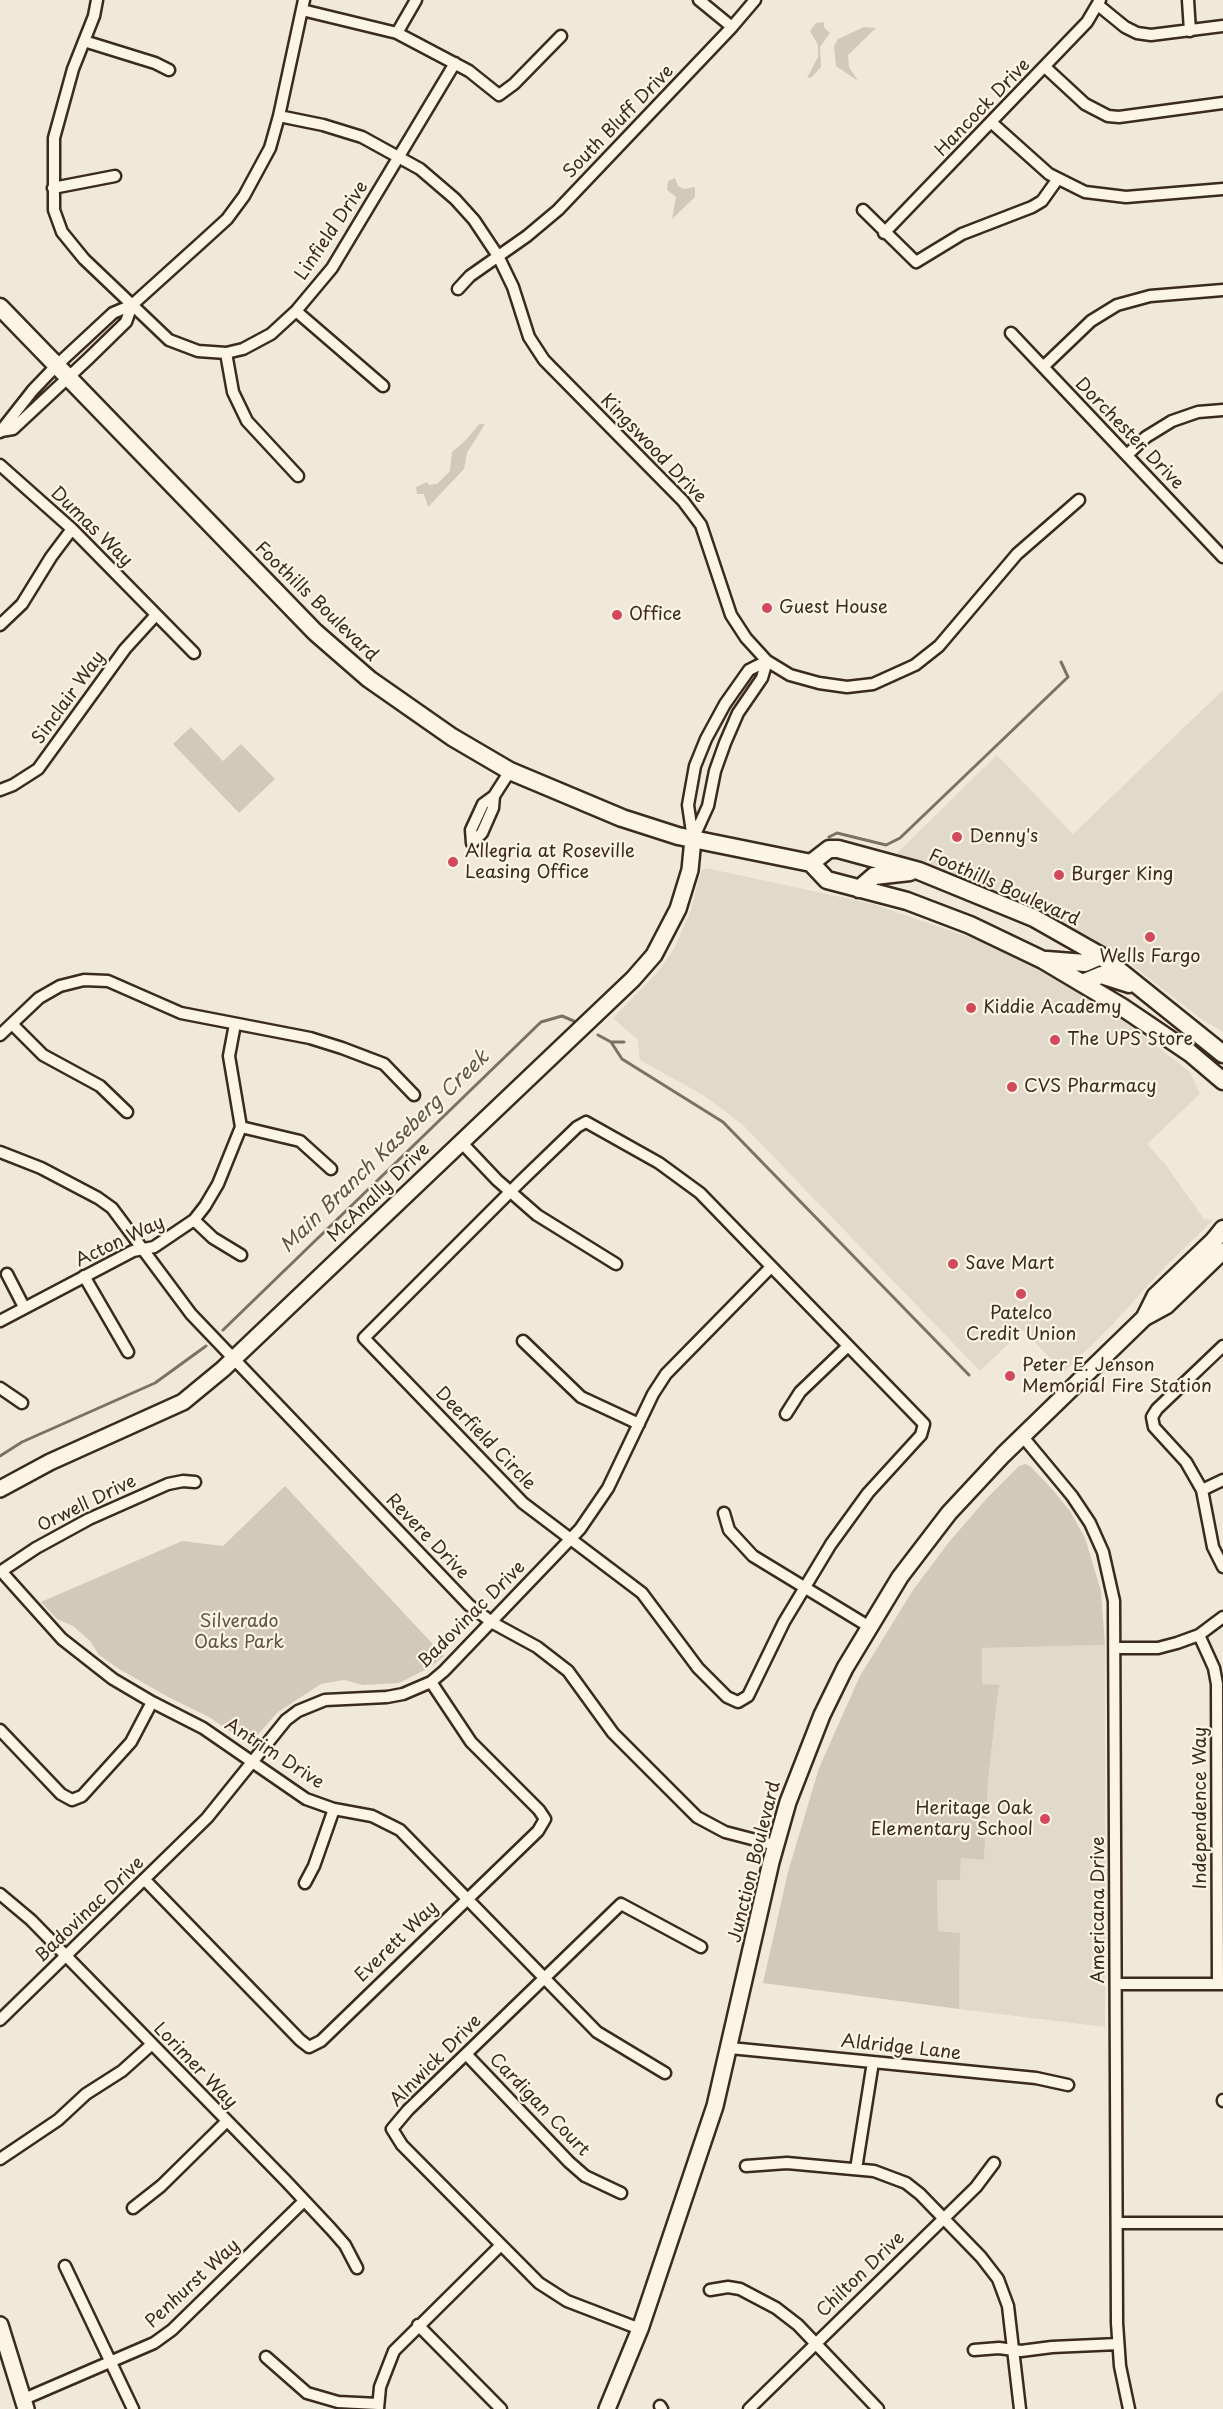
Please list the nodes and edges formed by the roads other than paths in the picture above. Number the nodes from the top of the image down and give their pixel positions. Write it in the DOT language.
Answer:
graph roads {
  1 [pos="97,0"];
  2 [pos="417,0"];
  3 [pos="699,0"];
  4 [pos="755,0"];
  5 [pos="1188,0"];
  6 [pos="1099,2"];
  7 [pos="303,5"];
  8 [pos="1223,26"];
  9 [pos="732,27"];
  10 [pos="1190,31"];
  11 [pos="397,33"];
  12 [pos="561,36"];
  13 [pos="84,41"];
  14 [pos="455,63"];
  15 [pos="1045,66"];
  16 [pos="169,70"];
  17 [pos="1223,103"];
  18 [pos="279,116"];
  19 [pos="992,123"];
  20 [pos="400,156"];
  21 [pos="115,176"];
  22 [pos="1057,180"];
  23 [pos="53,188"];
  24 [pos="1223,189"];
  25 [pos="863,210"];
  26 [pos="884,233"];
  27 [pos="498,256"];
  28 [pos="458,289"];
  29 [pos="1223,290"];
  30 [pos="132,305"];
  31 [pos="0,307"];
  32 [pos="296,311"];
  33 [pos="1011,333"];
  34 [pos="226,353"];
  35 [pos="1042,367"];
  36 [pos="63,371"];
  37 [pos="383,386"];
  38 [pos="1223,410"];
  39 [pos="1,431"];
  40 [pos="1126,455"];
  41 [pos="0,465"];
  42 [pos="298,476"];
  43 [pos="1079,500"];
  44 [pos="72,529"];
  45 [pos="1223,557"];
  46 [pos="156,615"];
  47 [pos="0,626"];
  48 [pos="194,653"];
  49 [pos="767,661"];
  50 [pos="510,771"];
  51 [pos="0,790"];
  52 [pos="693,839"];
  53 [pos="472,843"];
  54 [pos="811,863"];
  55 [pos="919,871"];
  56 [pos="859,889"];
  57 [pos="1101,956"];
  58 [pos="1043,960"];
  59 [pos="1082,983"];
  60 [pos="1141,988"];
  61 [pos="12,1024"];
  62 [pos="235,1024"];
  63 [pos="0,1035"];
  64 [pos="1223,1054"];
  65 [pos="1223,1082"];
  66 [pos="414,1095"];
  67 [pos="127,1112"];
  68 [pos="241,1127"];
  69 [pos="461,1142"];
  70 [pos="0,1152"];
  71 [pos="331,1169"];
  72 [pos="510,1192"];
  73 [pos="194,1220"];
  74 [pos="1221,1238"];
  75 [pos="143,1249"];
  76 [pos="241,1255"];
  77 [pos="616,1264"];
  78 [pos="771,1267"];
  79 [pos="7,1274"];
  80 [pos="84,1276"];
  81 [pos="24,1307"];
  82 [pos="0,1321"];
  83 [pos="523,1341"];
  84 [pos="848,1346"];
  85 [pos="1223,1346"];
  86 [pos="128,1352"];
  87 [pos="234,1359"];
  88 [pos="0,1388"];
  89 [pos="22,1403"];
  90 [pos="786,1414"];
  91 [pos="639,1424"];
  92 [pos="1023,1437"];
  93 [pos="1223,1480"];
  94 [pos="195,1482"];
  95 [pos="0,1489"];
  96 [pos="1202,1490"];
  97 [pos="724,1513"];
  98 [pos="572,1539"];
  99 [pos="1223,1567"];
  100 [pos="1,1571"];
  101 [pos="804,1588"];
  102 [pos="1223,1617"];
  103 [pos="493,1623"];
  104 [pos="868,1626"];
  105 [pos="1199,1635"];
  106 [pos="1115,1648"];
  107 [pos="431,1682"];
  108 [pos="152,1702"];
  109 [pos="1220,1710"];
  110 [pos="0,1730"];
  111 [pos="253,1761"];
  112 [pos="334,1809"];
  113 [pos="776,1845"];
  114 [pos="1220,1849"];
  115 [pos="145,1880"];
  116 [pos="305,1883"];
  117 [pos="0,1894"];
  118 [pos="467,1897"];
  119 [pos="701,1947"];
  120 [pos="66,1955"];
  121 [pos="544,1977"];
  122 [pos="1116,1984"];
  123 [pos="1221,1984"];
  124 [pos="0,2020"];
  125 [pos="151,2045"];
  126 [pos="729,2048"];
  127 [pos="466,2054"];
  128 [pos="873,2062"];
  129 [pos="665,2073"];
  130 [pos="1068,2085"];
  131 [pos="226,2122"];
  132 [pos="0,2159"];
  133 [pos="994,2163"];
  134 [pos="746,2166"];
  135 [pos="856,2169"];
  136 [pos="621,2193"];
  137 [pos="304,2200"];
  138 [pos="133,2208"];
  139 [pos="943,2218"];
  140 [pos="1117,2223"];
  141 [pos="1223,2223"];
  142 [pos="501,2245"];
  143 [pos="65,2266"];
  144 [pos="357,2268"];
  145 [pos="710,2290"];
  146 [pos="0,2325"];
  147 [pos="418,2325"];
  148 [pos="640,2330"];
  149 [pos="815,2343"];
  150 [pos="1118,2344"];
  151 [pos="974,2350"];
  152 [pos="1012,2350"];
  153 [pos="266,2357"];
  154 [pos="111,2363"];
  155 [pos="25,2404"];
  156 [pos="378,2406"];
  157 [pos="133,2409"];
  158 [pos="501,2409"];
  159 [pos="606,2409"];
  160 [pos="749,2409"];
  161 [pos="878,2409"];
  162 [pos="1020,2409"];
  163 [pos="1129,2409"];
  1 -- 13 [label="street, Linfield Drive"];
  2 -- 11 [label="street"];
  3 -- 9 [label="street"];
  4 -- 9 [label="street, South Bluff Drive"];
  5 -- 10 [label="street"];
  6 -- 10 [label="street"];
  6 -- 15 [label="street, Hancock Drive"];
  7 -- 11 [label="street"];
  7 -- 18 [label="street"];
  8 -- 10 [label="street"];
  9 -- 27 [label="street, South Bluff Drive"];
  11 -- 14 [label="street"];
  12 -- 14 [label="street"];
  13 -- 16 [label="street"];
  13 -- 23 [label="street, Linfield Drive"];
  14 -- 20 [label="street, Linfield Drive"];
  15 -- 17 [label="street"];
  15 -- 19 [label="street, Hancock Drive"];
  18 -- 20 [label="street, Kingswood Drive"];
  18 -- 30 [label="street"];
  19 -- 22 [label="street"];
  19 -- 26 [label="street, Hancock Drive"];
  20 -- 27 [label="street, Kingswood Drive"];
  20 -- 32 [label="street, Linfield Drive"];
  21 -- 23 [label="street"];
  22 -- 24 [label="street"];
  22 -- 26 [label="street"];
  23 -- 30 [label="street, Linfield Drive"];
  25 -- 26 [label="street"];
  27 -- 28 [label="street, South Bluff Drive"];
  27 -- 49 [label="street, Kingswood Drive"];
  29 -- 35 [label="street"];
  30 -- 34 [label="street, Linfield Drive"];
  30 -- 36 [label="street"];
  30 -- 36 [label="street"];
  31 -- 36 [label="main road, Foothills Boulevard"];
  32 -- 34 [label="street, Linfield Drive"];
  32 -- 37 [label="street"];
  33 -- 35 [label="street, Dorchester Drive"];
  34 -- 42 [label="street"];
  35 -- 40 [label="street, Dorchester Drive"];
  36 -- 39 [label="street"];
  36 -- 39 [label="street"];
  36 -- 50 [label="main road, Foothills Boulevard"];
  38 -- 40 [label="street"];
  40 -- 45 [label="street, Dorchester Drive"];
  41 -- 44 [label="street, Dumas Way"];
  43 -- 49 [label="street, Kingswood Drive"];
  44 -- 46 [label="street, Dumas Way"];
  44 -- 47 [label="street"];
  46 -- 48 [label="street, Dumas Way"];
  46 -- 51 [label="street, Sinclair Way"];
  49 -- 52 [label="street, McAnally Drive"];
  49 -- 52 [label="street, McAnally Drive"];
  50 -- 52 [label="main road, Foothills Boulevard"];
  50 -- 53 [label="street"];
  52 -- 54 [label="main road, Foothills Boulevard"];
  52 -- 69 [label="main road, McAnally Drive"];
  54 -- 55 [label="main road, Foothills Boulevard"];
  54 -- 56 [label="main road, Foothills Boulevard"];
  55 -- 56 [label="main road"];
  55 -- 57 [label="main road, Foothills Boulevard"];
  56 -- 58 [label="main road, Foothills Boulevard"];
  57 -- 58 [label="main road"];
  57 -- 60 [label="main road, Foothills Boulevard"];
  58 -- 59 [label="main road, Foothills Boulevard"];
  59 -- 60 [label="main road"];
  59 -- 65 [label="main road, Foothills Boulevard"];
  60 -- 64 [label="main road, Foothills Boulevard"];
  61 -- 62 [label="street"];
  61 -- 63 [label="street"];
  61 -- 67 [label="street"];
  62 -- 66 [label="street"];
  62 -- 68 [label="street"];
  68 -- 71 [label="street"];
  68 -- 73 [label="street, Acton Way"];
  69 -- 72 [label="street"];
  69 -- 87 [label="main road, McAnally Drive"];
  70 -- 75 [label="street, Revere Drive"];
  72 -- 77 [label="street"];
  72 -- 78 [label="street, Deerfield Circle"];
  72 -- 98 [label="street, Deerfield Circle"];
  73 -- 75 [label="street, Acton Way"];
  73 -- 76 [label="street"];
  74 -- 92 [label="main road, Junction Boulevard"];
  75 -- 80 [label="street, Acton Way"];
  75 -- 87 [label="street, Revere Drive"];
  78 -- 84 [label="street, Deerfield Circle"];
  78 -- 91 [label="street, Badovinac Drive"];
  79 -- 81 [label="street"];
  80 -- 81 [label="street, Acton Way"];
  80 -- 86 [label="street"];
  81 -- 82 [label="street, Acton Way"];
  83 -- 91 [label="street"];
  84 -- 90 [label="street"];
  84 -- 101 [label="street, Deerfield Circle"];
  85 -- 96 [label="street"];
  87 -- 95 [label="main road, McAnally Drive"];
  87 -- 103 [label="street, Revere Drive"];
  88 -- 89 [label="street"];
  91 -- 98 [label="street, Badovinac Drive"];
  92 -- 104 [label="main road, Junction Boulevard"];
  92 -- 106 [label="street, Americana Drive"];
  93 -- 96 [label="street"];
  94 -- 100 [label="street, Orwell Drive"];
  96 -- 99 [label="street"];
  97 -- 101 [label="street"];
  98 -- 101 [label="street, Deerfield Circle"];
  98 -- 103 [label="street, Badovinac Drive"];
  100 -- 108 [label="street, Antrim Drive"];
  101 -- 104 [label="street"];
  102 -- 105 [label="street"];
  103 -- 107 [label="street, Badovinac Drive"];
  103 -- 113 [label="street, Revere Drive"];
  104 -- 113 [label="main road, Junction Boulevard"];
  105 -- 106 [label="street"];
  105 -- 109 [label="street, Independence Way"];
  106 -- 122 [label="street, Americana Drive"];
  107 -- 111 [label="street, Badovinac Drive"];
  107 -- 118 [label="street, Everett Way"];
  108 -- 110 [label="street"];
  108 -- 111 [label="street, Antrim Drive"];
  109 -- 114 [label="street, Independence Way"];
  111 -- 112 [label="street, Antrim Drive"];
  111 -- 115 [label="street, Badovinac Drive"];
  112 -- 116 [label="street"];
  112 -- 118 [label="street, Antrim Drive"];
  113 -- 126 [label="main road, Junction Boulevard"];
  114 -- 123 [label="street, Independence Way"];
  115 -- 118 [label="street, Everett Way"];
  115 -- 120 [label="street, Badovinac Drive"];
  117 -- 120 [label="street, Lorimer Way"];
  118 -- 121 [label="street, Antrim Drive"];
  119 -- 121 [label="street, Alnwick Drive"];
  120 -- 124 [label="street, Badovinac Drive"];
  120 -- 125 [label="street, Lorimer Way"];
  121 -- 127 [label="street, Alnwick Drive"];
  121 -- 129 [label="street, Antrim Drive"];
  122 -- 123 [label="street"];
  122 -- 140 [label="street, Americana Drive"];
  125 -- 131 [label="street, Lorimer Way"];
  125 -- 132 [label="street"];
  126 -- 128 [label="street, Aldridge Lane"];
  126 -- 148 [label="main road, Junction Boulevard"];
  127 -- 136 [label="street, Cardigan Court"];
  127 -- 142 [label="street, Alnwick Drive"];
  128 -- 130 [label="street, Aldridge Lane"];
  128 -- 135 [label="street"];
  131 -- 137 [label="street, Lorimer Way"];
  131 -- 138 [label="street"];
  133 -- 139 [label="street, Chilton Drive"];
  134 -- 135 [label="street"];
  135 -- 139 [label="street"];
  137 -- 144 [label="street, Lorimer Way"];
  137 -- 154 [label="street, Penhurst Way"];
  139 -- 149 [label="street, Chilton Drive"];
  139 -- 152 [label="street"];
  140 -- 141 [label="street"];
  140 -- 150 [label="street, Americana Drive"];
  142 -- 147 [label="street"];
  142 -- 148 [label="street, Alnwick Drive"];
  143 -- 154 [label="street"];
  145 -- 149 [label="street"];
  146 -- 155 [label="main road"];
  147 -- 156 [label="street"];
  147 -- 158 [label="street"];
  148 -- 159 [label="main road, Junction Boulevard"];
  149 -- 160 [label="street, Chilton Drive"];
  149 -- 161 [label="street"];
  150 -- 152 [label="street"];
  150 -- 163 [label="street, Americana Drive"];
  151 -- 152 [label="street"];
  152 -- 162 [label="street"];
  153 -- 156 [label="street"];
  154 -- 155 [label="street, Penhurst Way"];
  154 -- 157 [label="street"];
}
